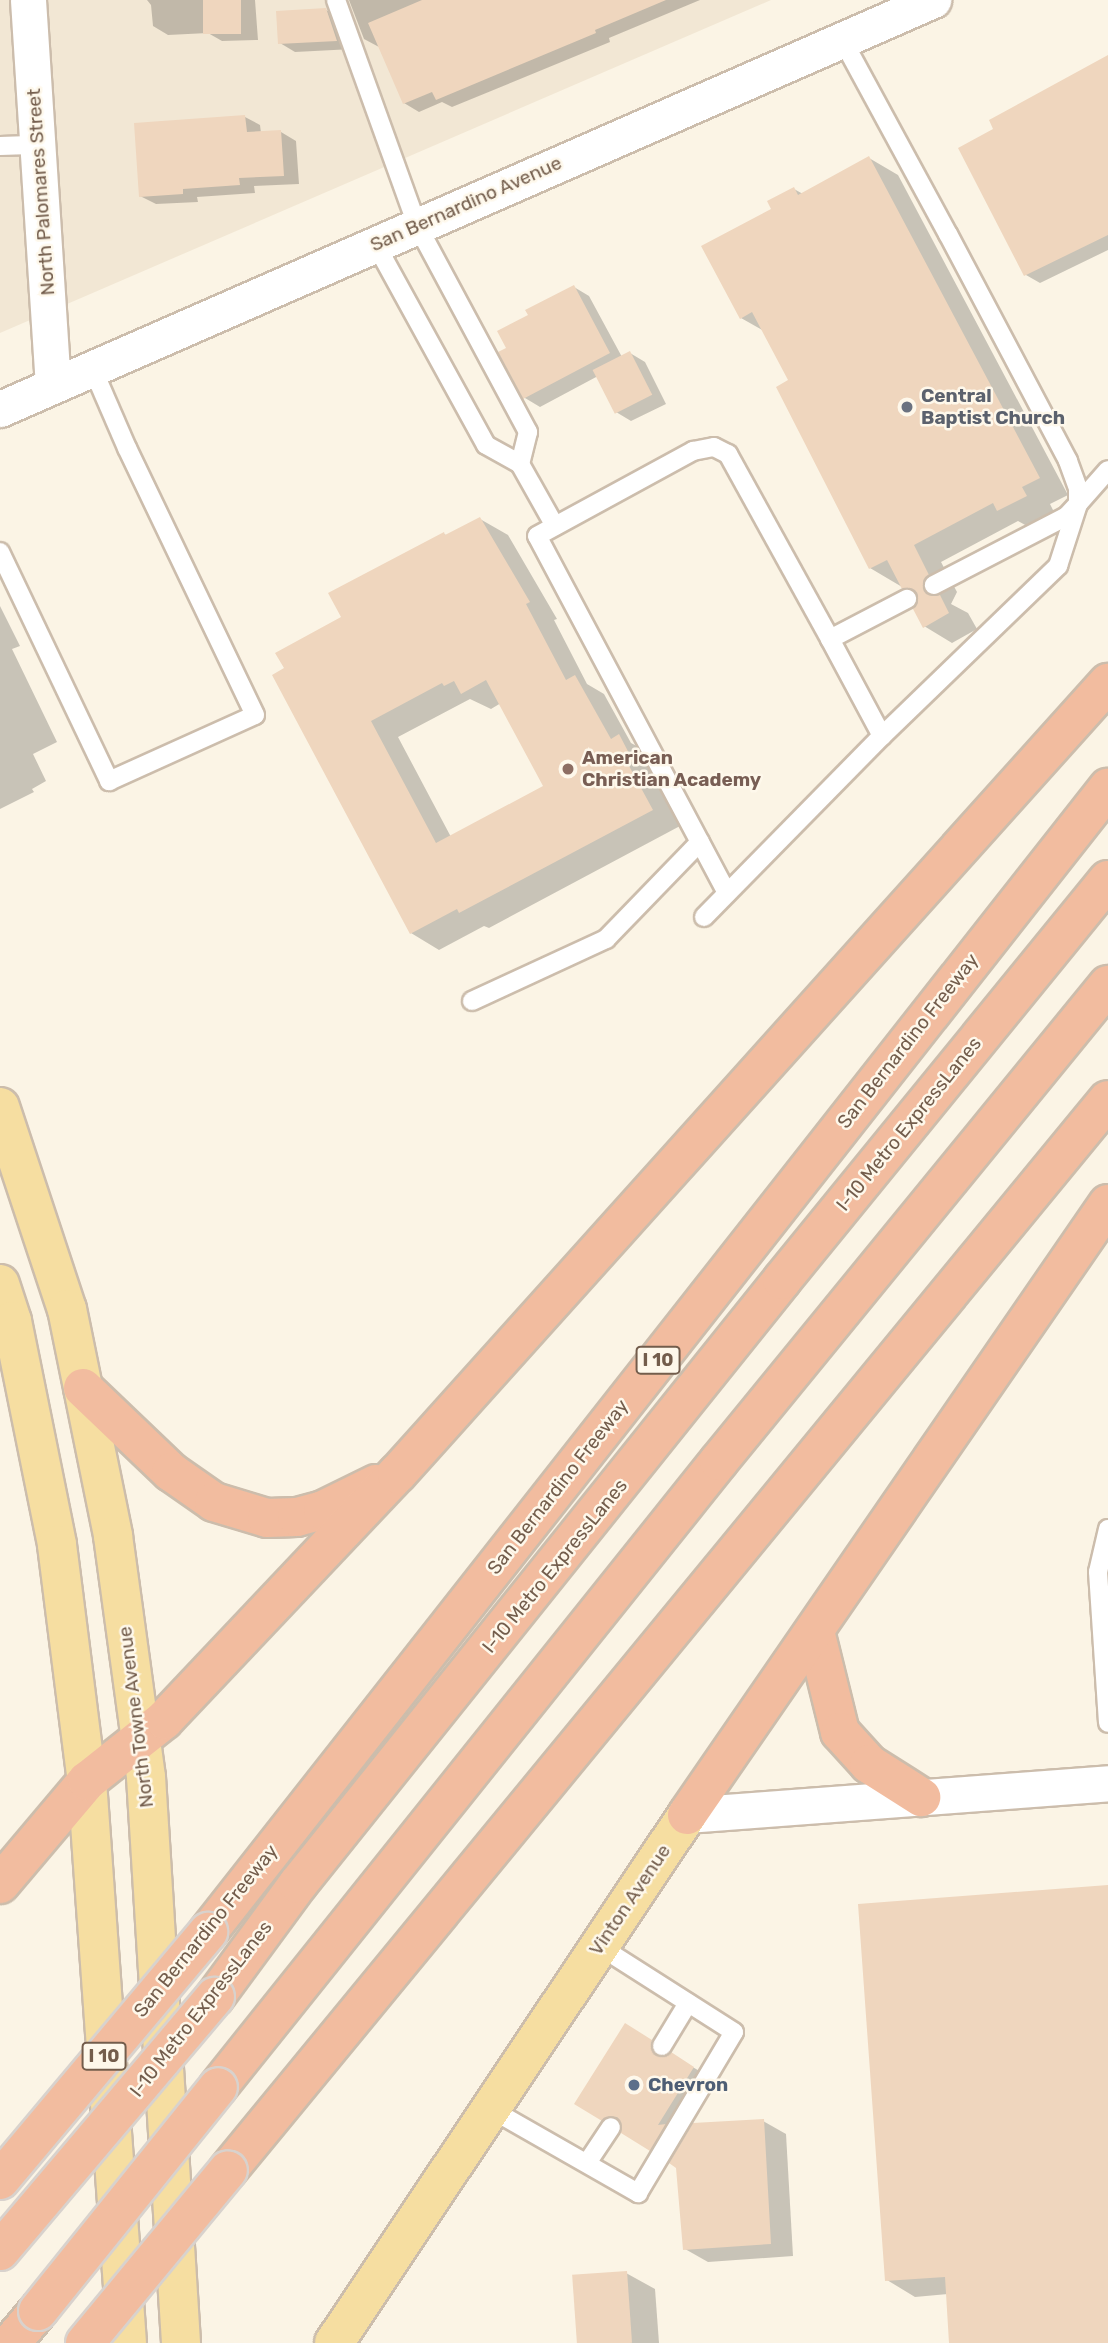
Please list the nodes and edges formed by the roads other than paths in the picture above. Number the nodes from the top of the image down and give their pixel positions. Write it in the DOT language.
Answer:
graph roads {
  1 [pos="29,0"];
  2 [pos="336,0"];
  3 [pos="933,0"];
  4 [pos="842,39"];
  5 [pos="38,145"];
  6 [pos="0,146"];
  7 [pos="417,225"];
  8 [pos="375,243"];
  9 [pos="92,367"];
  10 [pos="53,384"];
  11 [pos="0,409"];
  12 [pos="520,464"];
  13 [pos="1108,470"];
  14 [pos="1078,504"];
  15 [pos="555,526"];
  16 [pos="0,552"];
  17 [pos="934,585"];
  18 [pos="907,599"];
  19 [pos="830,639"];
  20 [pos="1108,683"];
  21 [pos="882,736"];
  22 [pos="1108,788"];
  23 [pos="700,842"];
  24 [pos="1108,880"];
  25 [pos="727,893"];
  26 [pos="704,917"];
  27 [pos="1108,985"];
  28 [pos="472,1001"];
  29 [pos="1108,1100"];
  30 [pos="0,1107"];
  31 [pos="1108,1204"];
  32 [pos="0,1284"];
  33 [pos="83,1388"];
  34 [pos="397,1474"];
  35 [pos="1108,1529"];
  36 [pos="815,1630"];
  37 [pos="1108,1723"];
  38 [pos="141,1739"];
  39 [pos="88,1781"];
  40 [pos="1108,1783"];
  41 [pos="920,1797"];
  42 [pos="687,1815"];
  43 [pos="0,1884"];
  44 [pos="599,1946"];
  45 [pos="688,2003"];
  46 [pos="662,2046"];
  47 [pos="489,2108"];
  48 [pos="611,2127"];
  49 [pos="587,2163"];
  50 [pos="0,2180"];
  51 [pos="0,2251"];
  52 [pos="332,2341"];
  53 [pos="11,2343"];
  54 [pos="85,2343"];
  55 [pos="127,2343"];
  56 [pos="181,2343"];
  1 -- 5 [label="street, North Palomares Street"];
  2 -- 7 [label="lane"];
  3 -- 4 [label="street, San Bernardino Avenue"];
  4 -- 7 [label="street, San Bernardino Avenue"];
  4 -- 14 [label="lane"];
  5 -- 6 [label="lane"];
  5 -- 10 [label="street, North Palomares Street"];
  7 -- 8 [label="street, San Bernardino Avenue"];
  7 -- 12 [label="lane"];
  8 -- 9 [label="street, San Bernardino Avenue"];
  8 -- 12 [label="lane"];
  9 -- 10 [label="street, San Bernardino Avenue"];
  9 -- 16 [label="lane"];
  10 -- 11 [label="street, San Bernardino Avenue"];
  12 -- 15 [label="lane"];
  13 -- 14 [label="lane"];
  14 -- 17 [label="lane"];
  14 -- 21 [label="lane"];
  15 -- 19 [label="lane"];
  15 -- 23 [label="lane"];
  18 -- 19 [label="lane"];
  19 -- 21 [label="lane"];
  20 -- 34 [label="highway"];
  21 -- 25 [label="lane"];
  22 -- 50 [label="highway, San Bernardino Freeway / I 10, bridge"];
  23 -- 25 [label="lane"];
  23 -- 28 [label="lane"];
  24 -- 51 [label="highway, I-10 Metro ExpressLanes, bridge"];
  25 -- 26 [label="lane"];
  27 -- 53 [label="highway, bridge"];
  29 -- 54 [label="highway, bridge"];
  30 -- 33 [label="main road, North Towne Avenue"];
  31 -- 36 [label="highway"];
  32 -- 39 [label="main road"];
  33 -- 34 [label="highway"];
  33 -- 38 [label="main road, North Towne Avenue"];
  34 -- 38 [label="highway"];
  35 -- 37 [label="lane"];
  36 -- 41 [label="highway"];
  36 -- 42 [label="highway"];
  38 -- 39 [label="highway"];
  38 -- 56 [label="main road, North Towne Avenue"];
  39 -- 43 [label="highway"];
  39 -- 55 [label="main road"];
  40 -- 41 [label="street"];
  41 -- 42 [label="street"];
  42 -- 44 [label="main road, Vinton Avenue"];
  44 -- 45 [label="lane"];
  44 -- 47 [label="main road, Vinton Avenue"];
  45 -- 46 [label="lane"];
  45 -- 49 [label="lane"];
  47 -- 49 [label="lane"];
  47 -- 52 [label="main road, Vinton Avenue"];
  48 -- 49 [label="lane"];
}
